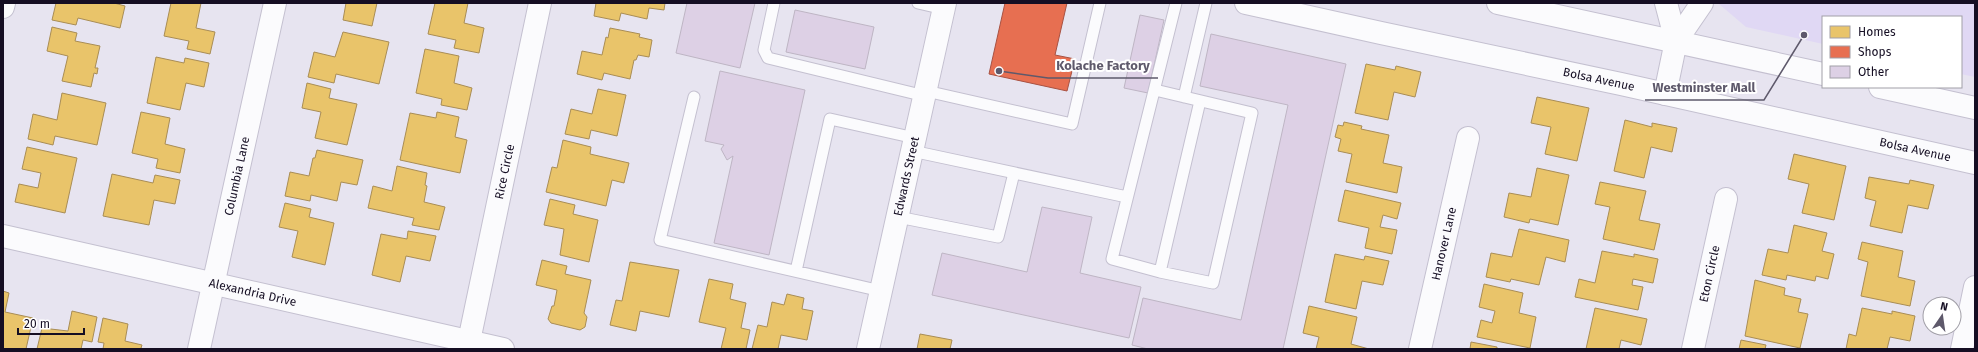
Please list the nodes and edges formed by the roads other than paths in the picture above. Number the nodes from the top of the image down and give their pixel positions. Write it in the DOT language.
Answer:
graph roads {
  1 [pos="4,3"];
  2 [pos="275,3"];
  3 [pos="540,3"];
  4 [pos="774,3"];
  5 [pos="918,3"];
  6 [pos="1100,3"];
  7 [pos="1176,3"];
  8 [pos="1206,3"];
  9 [pos="1246,3"];
  10 [pos="1498,3"];
  11 [pos="1666,3"];
  12 [pos="1702,3"];
  13 [pos="944,6"];
  14 [pos="3,7"];
  15 [pos="1676,41"];
  16 [pos="1822,74"];
  17 [pos="1885,88"];
  18 [pos="1155,90"];
  19 [pos="925,94"];
  20 [pos="1665,94"];
  21 [pos="694,97"];
  22 [pos="1184,97"];
  23 [pos="1200,102"];
  24 [pos="1975,108"];
  25 [pos="1468,138"];
  26 [pos="914,144"];
  27 [pos="1975,163"];
  28 [pos="1014,173"];
  29 [pos="1127,197"];
  30 [pos="1726,198"];
  31 [pos="898,217"];
  32 [pos="3,236"];
  33 [pos="796,271"];
  34 [pos="1160,272"];
  35 [pos="213,283"];
  36 [pos="1975,287"];
  37 [pos="881,291"];
  38 [pos="469,341"];
  39 [pos="199,349"];
  40 [pos="503,349"];
  41 [pos="868,349"];
  42 [pos="1420,349"];
  43 [pos="1692,349"];
  44 [pos="1962,349"];
  1 -- 14 [label="street"];
  2 -- 35 [label="street, Columbia Lane"];
  3 -- 38 [label="street, Rice Circle"];
  4 -- 19 [label="lane"];
  5 -- 13 [label="lane"];
  6 -- 19 [label="lane"];
  7 -- 18 [label="lane"];
  8 -- 22 [label="lane"];
  9 -- 20 [label="street, Bolsa Avenue"];
  10 -- 15 [label="street"];
  11 -- 15 [label="street"];
  12 -- 15 [label="street"];
  13 -- 19 [label="street, Edwards Street"];
  15 -- 16 [label="street"];
  15 -- 20 [label="street"];
  17 -- 24 [label="street"];
  18 -- 22 [label="lane"];
  18 -- 29 [label="lane"];
  19 -- 26 [label="street, Edwards Street"];
  20 -- 27 [label="street, Bolsa Avenue"];
  21 -- 33 [label="lane"];
  22 -- 23 [label="lane"];
  23 -- 34 [label="lane"];
  23 -- 34 [label="lane"];
  25 -- 42 [label="street, Hanover Lane"];
  26 -- 28 [label="lane"];
  26 -- 31 [label="street, Edwards Street"];
  26 -- 33 [label="lane"];
  28 -- 29 [label="lane"];
  28 -- 31 [label="lane"];
  29 -- 34 [label="lane"];
  30 -- 43 [label="street, Eton Circle"];
  31 -- 37 [label="street, Edwards Street"];
  32 -- 35 [label="street, Alexandria Drive"];
  33 -- 37 [label="lane"];
  35 -- 38 [label="street, Alexandria Drive"];
  35 -- 39 [label="street, Columbia Lane"];
  36 -- 44 [label="street"];
  37 -- 41 [label="street, Edwards Street"];
  38 -- 40 [label="street, Alexandria Drive"];
}
